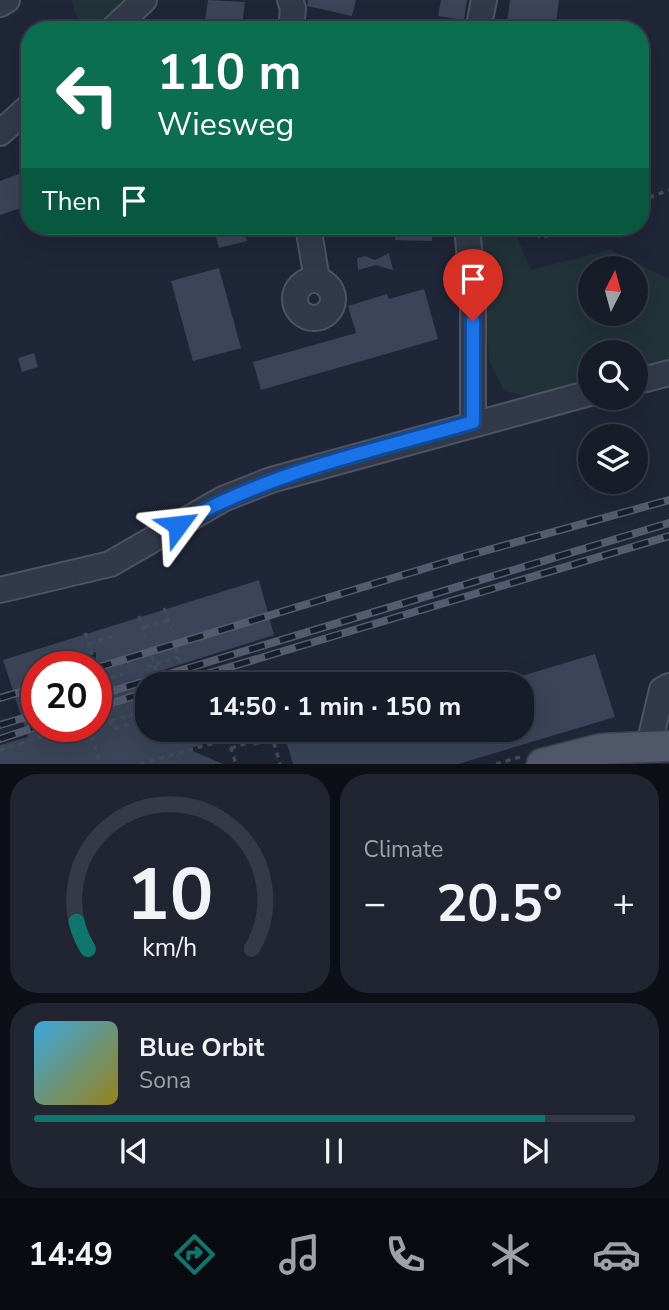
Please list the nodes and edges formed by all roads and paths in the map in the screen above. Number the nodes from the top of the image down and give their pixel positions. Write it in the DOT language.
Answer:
graph roads {
  1 [pos="6,0"];
  2 [pos="144,0"];
  3 [pos="290,0"];
  4 [pos="484,0"];
  5 [pos="0,4"];
  6 [pos="122,21"];
  7 [pos="292,21"];
  8 [pos="480,21"];
  9 [pos="21,114"];
  10 [pos="0,133"];
  11 [pos="669,190"];
  12 [pos="649,198"];
  13 [pos="310,235"];
  14 [pos="468,235"];
  15 [pos="317,280"];
  16 [pos="669,373"];
  17 [pos="648,379"];
  18 [pos="578,396"];
  19 [pos="473,422"];
  20 [pos="0,590"];
  21 [pos="164,608"];
  22 [pos="139,616"];
  23 [pos="168,620"];
  24 [pos="141,628"];
  25 [pos="171,630"];
  26 [pos="85,633"];
  27 [pos="113,636"];
  28 [pos="146,638"];
  29 [pos="89,644"];
  30 [pos="175,648"];
  31 [pos="91,651"];
  32 [pos="152,656"];
  33 [pos="178,657"];
  34 [pos="155,664"];
  35 [pos="181,665"];
  36 [pos="147,667"];
  37 [pos="156,672"];
  38 [pos="123,674"];
  39 [pos="112,677"];
  40 [pos="669,686"];
  41 [pos="135,714"];
  42 [pos="112,721"];
  43 [pos="135,722"];
  44 [pos="112,725"];
  45 [pos="25,742"];
  46 [pos="94,742"];
  47 [pos="659,746"];
  48 [pos="230,748"];
  49 [pos="0,750"];
  50 [pos="179,753"];
  51 [pos="178,760"];
  52 [pos="154,762"];
  53 [pos="100,764"];
  54 [pos="140,764"];
  55 [pos="236,764"];
  56 [pos="280,764"];
  57 [pos="542,764"];
  1 -- 5 [label="street"];
  2 -- 6 [label="street"];
  3 -- 7 [label="street"];
  4 -- 8 [label="street"];
  9 -- 10 [label="street"];
  11 -- 12 [label="path"];
  13 -- 15 [label="street"];
  14 -- 19 [label="street"];
  16 -- 17 [label="street"];
  18 -- 19 [label="street"];
  19 -- 20 [label="street"];
  21 -- 23 [label="path"];
  22 -- 24 [label="path"];
  23 -- 24 [label="path"];
  23 -- 25 [label="path"];
  24 -- 28 [label="path"];
  26 -- 29 [label="path"];
  27 -- 29 [label="path"];
  29 -- 31 [label="path"];
  30 -- 33 [label="path"];
  32 -- 34 [label="path"];
  33 -- 34 [label="path"];
  33 -- 35 [label="path"];
  34 -- 36 [label="path"];
  34 -- 37 [label="path"];
  38 -- 39 [label="path"];
  40 -- 47 [label="street"];
  41 -- 42 [label="path"];
  43 -- 44 [label="path"];
  45 -- 49 [label="path"];
  46 -- 53 [label="path"];
  47 -- 57 [label="main road"];
  48 -- 50 [label="path"];
  48 -- 55 [label="path"];
  48 -- 56 [label="path"];
  50 -- 51 [label="path"];
  50 -- 52 [label="path"];
  52 -- 54 [label="path"];
}
